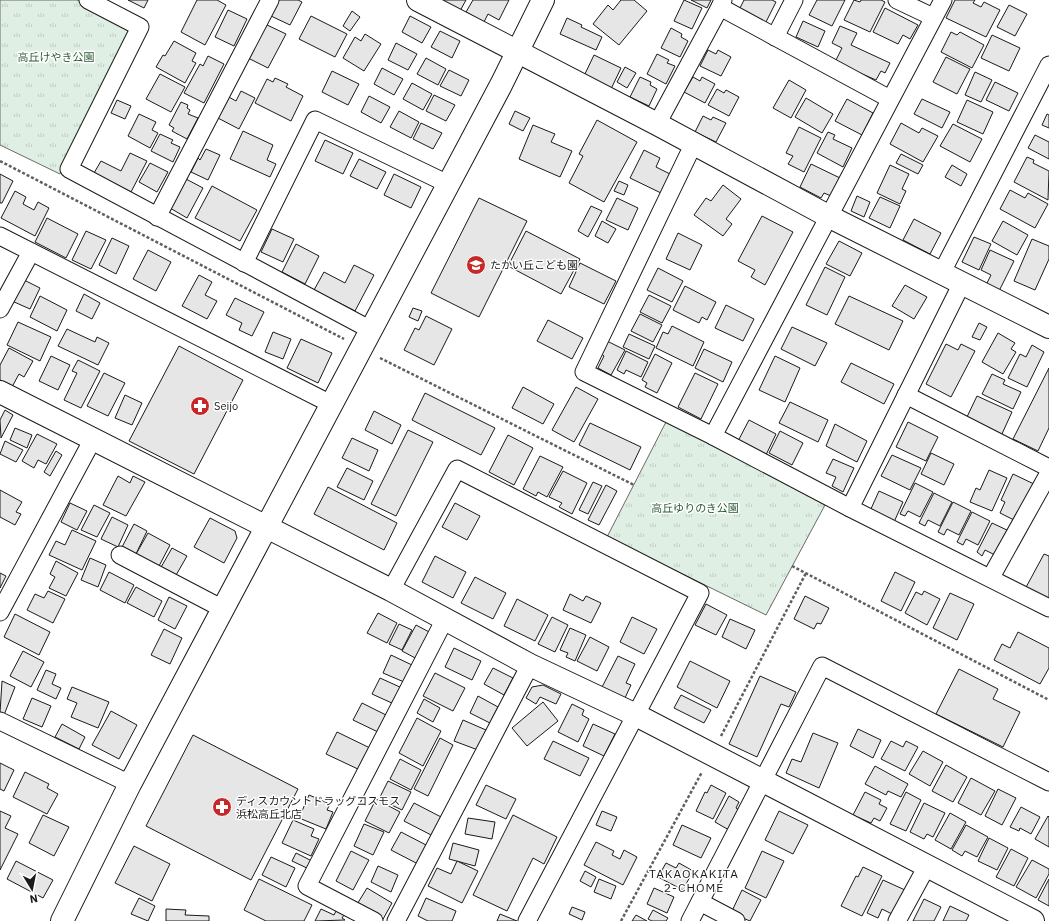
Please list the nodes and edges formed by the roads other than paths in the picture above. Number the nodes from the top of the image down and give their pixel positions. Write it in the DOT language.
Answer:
graph roads {
  1 [pos="88,0"];
  2 [pos="270,0"];
  3 [pos="418,0"];
  4 [pos="543,0"];
  5 [pos="794,0"];
  6 [pos="897,0"];
  7 [pos="943,0"];
  8 [pos="722,3"];
  9 [pos="934,17"];
  10 [pos="775,37"];
  11 [pos="518,51"];
  12 [pos="1049,65"];
  13 [pos="890,99"];
  14 [pos="657,124"];
  15 [pos="693,145"];
  16 [pos="448,184"];
  17 [pos="828,216"];
  18 [pos="157,217"];
  19 [pos="0,236"];
  20 [pos="31,252"];
  21 [pos="244,263"];
  22 [pos="942,272"];
  23 [pos="962,283"];
  24 [pos="0,309"];
  25 [pos="1049,327"];
  26 [pos="366,339"];
  27 [pos="0,392"];
  28 [pos="906,395"];
  29 [pos="332,404"];
  30 [pos="713,436"];
  31 [pos="93,439"];
  32 [pos="1049,468"];
  33 [pos="1049,473"];
  34 [pos="850,508"];
  35 [pos="268,526"];
  36 [pos="120,555"];
  37 [pos="991,578"];
  38 [pos="391,590"];
  39 [pos="1049,608"];
  40 [pos="223,609"];
  41 [pos="0,612"];
  42 [pos="445,619"];
  43 [pos="530,665"];
  44 [pos="636,715"];
  45 [pos="0,721"];
  46 [pos="762,781"];
  47 [pos="1049,782"];
  48 [pos="130,784"];
  49 [pos="927,866"];
  50 [pos="700,902"];
  51 [pos="62,921"];
  52 [pos="374,921"];
  53 [pos="396,921"];
  54 [pos="527,921"];
  55 [pos="690,921"];
  56 [pos="736,921"];
  57 [pos="897,921"];
  58 [pos="1033,921"];
  1 -- 18 [label="street"];
  2 -- 18 [label="street"];
  3 -- 11 [label="street"];
  4 -- 11 [label="street"];
  5 -- 10 [label="street"];
  6 -- 9 [label="street"];
  7 -- 9 [label="street"];
  8 -- 10 [label="street"];
  8 -- 14 [label="street"];
  9 -- 13 [label="street"];
  10 -- 13 [label="street"];
  11 -- 14 [label="street"];
  11 -- 16 [label="street"];
  12 -- 22 [label="street"];
  13 -- 17 [label="street"];
  14 -- 15 [label="street"];
  15 -- 17 [label="street"];
  15 -- 30 [label="street"];
  16 -- 21 [label="street"];
  16 -- 26 [label="street"];
  17 -- 22 [label="street"];
  17 -- 30 [label="street"];
  18 -- 21 [label="street"];
  19 -- 20 [label="street"];
  20 -- 24 [label="street"];
  20 -- 29 [label="street"];
  21 -- 26 [label="street"];
  22 -- 23 [label="street"];
  23 -- 25 [label="street"];
  23 -- 28 [label="street"];
  26 -- 29 [label="street"];
  27 -- 31 [label="street"];
  28 -- 32 [label="street"];
  28 -- 34 [label="street"];
  29 -- 35 [label="street"];
  30 -- 34 [label="street"];
  31 -- 35 [label="street"];
  31 -- 41 [label="street"];
  33 -- 37 [label="street"];
  34 -- 37 [label="street"];
  35 -- 38 [label="street"];
  35 -- 40 [label="street"];
  36 -- 40 [label="street"];
  37 -- 39 [label="street"];
  38 -- 42 [label="street"];
  38 -- 44 [label="street"];
  40 -- 48 [label="street"];
  42 -- 43 [label="street"];
  42 -- 52 [label="street"];
  43 -- 44 [label="street"];
  43 -- 53 [label="street"];
  44 -- 46 [label="street"];
  44 -- 54 [label="street"];
  45 -- 48 [label="street"];
  46 -- 47 [label="street"];
  46 -- 49 [label="street"];
  46 -- 50 [label="street"];
  48 -- 51 [label="street"];
  49 -- 57 [label="street"];
  49 -- 58 [label="street"];
  50 -- 55 [label="street"];
  50 -- 56 [label="street"];
}
